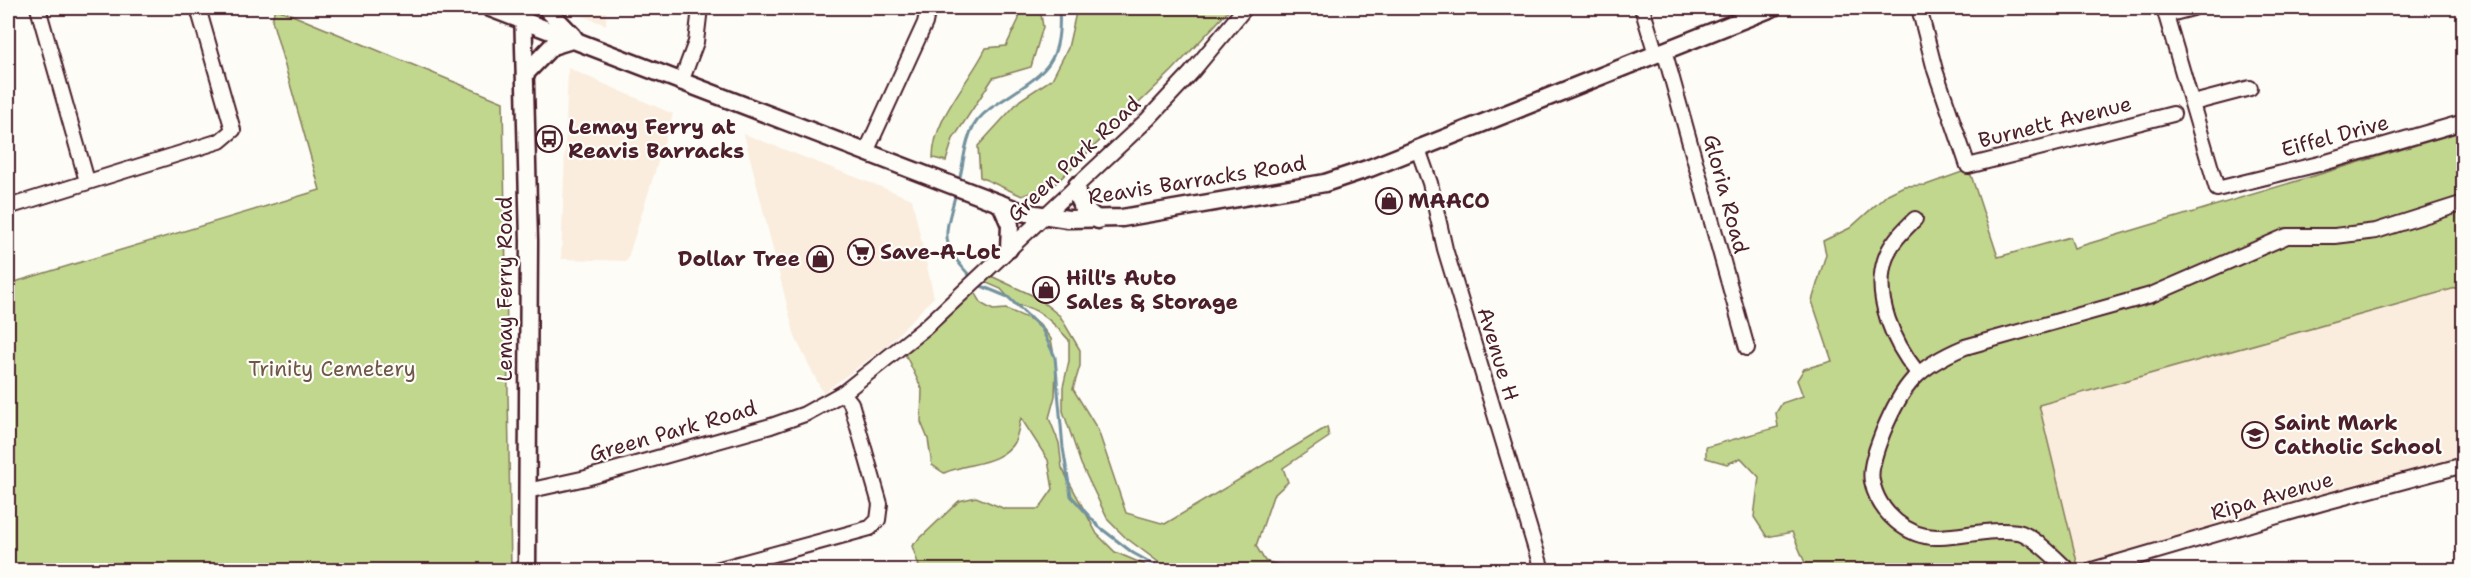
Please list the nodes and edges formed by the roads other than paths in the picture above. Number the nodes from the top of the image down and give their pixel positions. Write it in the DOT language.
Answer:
graph roads {
  1 [pos="38,8"];
  2 [pos="198,8"];
  3 [pos="489,8"];
  4 [pos="546,8"];
  5 [pos="700,8"];
  6 [pos="928,8"];
  7 [pos="1245,8"];
  8 [pos="1642,8"];
  9 [pos="1772,8"];
  10 [pos="1919,8"];
  11 [pos="2193,8"];
  12 [pos="524,14"];
  13 [pos="575,39"];
  14 [pos="1660,52"];
  15 [pos="525,74"];
  16 [pos="681,82"];
  17 [pos="2250,88"];
  18 [pos="2193,103"];
  19 [pos="2173,114"];
  20 [pos="2463,122"];
  21 [pos="1418,149"];
  22 [pos="866,152"];
  23 [pos="87,182"];
  24 [pos="1077,185"];
  25 [pos="998,203"];
  26 [pos="2463,203"];
  27 [pos="8,207"];
  28 [pos="1043,216"];
  29 [pos="1915,219"];
  30 [pos="1098,220"];
  31 [pos="1009,249"];
  32 [pos="1747,348"];
  33 [pos="1917,372"];
  34 [pos="843,393"];
  35 [pos="2463,465"];
  36 [pos="526,491"];
  37 [pos="527,570"];
  38 [pos="716,570"];
  39 [pos="1542,570"];
  40 [pos="2068,570"];
  41 [pos="2092,570"];
  1 -- 23 [label="street"];
  2 -- 23 [label="street"];
  3 -- 12 [label="main road, Reavis Barracks Road"];
  4 -- 13 [label="main road"];
  5 -- 16 [label="street"];
  6 -- 22 [label="street"];
  7 -- 24 [label="street, Green Park Road"];
  8 -- 14 [label="street, Gloria Road"];
  9 -- 14 [label="main road, Reavis Barracks Road"];
  10 -- 19 [label="street, Burnett Avenue"];
  11 -- 18 [label="street"];
  12 -- 13 [label="main road, Reavis Barracks Road"];
  12 -- 15 [label="main road, Lemay Ferry Road"];
  13 -- 15 [label="main road"];
  13 -- 16 [label="main road, Reavis Barracks Road"];
  14 -- 21 [label="main road, Reavis Barracks Road"];
  14 -- 32 [label="street, Gloria Road"];
  15 -- 36 [label="main road, Lemay Ferry Road"];
  16 -- 22 [label="main road, Reavis Barracks Road"];
  17 -- 18 [label="street"];
  18 -- 20 [label="street, Eiffel Drive"];
  21 -- 30 [label="main road, Reavis Barracks Road"];
  21 -- 39 [label="street, Avenue H"];
  22 -- 25 [label="main road, Reavis Barracks Road"];
  23 -- 27 [label="street"];
  24 -- 28 [label="street, Green Park Road"];
  24 -- 30 [label="main road"];
  25 -- 28 [label="main road, Reavis Barracks Road"];
  25 -- 31 [label="main road"];
  26 -- 33 [label="street"];
  28 -- 30 [label="main road, Reavis Barracks Road"];
  28 -- 31 [label="street, Green Park Road"];
  29 -- 33 [label="street"];
  31 -- 34 [label="street, Green Park Road"];
  33 -- 40 [label="street"];
  34 -- 36 [label="street, Green Park Road"];
  34 -- 38 [label="street"];
  35 -- 41 [label="street, Ripa Avenue"];
  36 -- 37 [label="main road, Lemay Ferry Road"];
}
